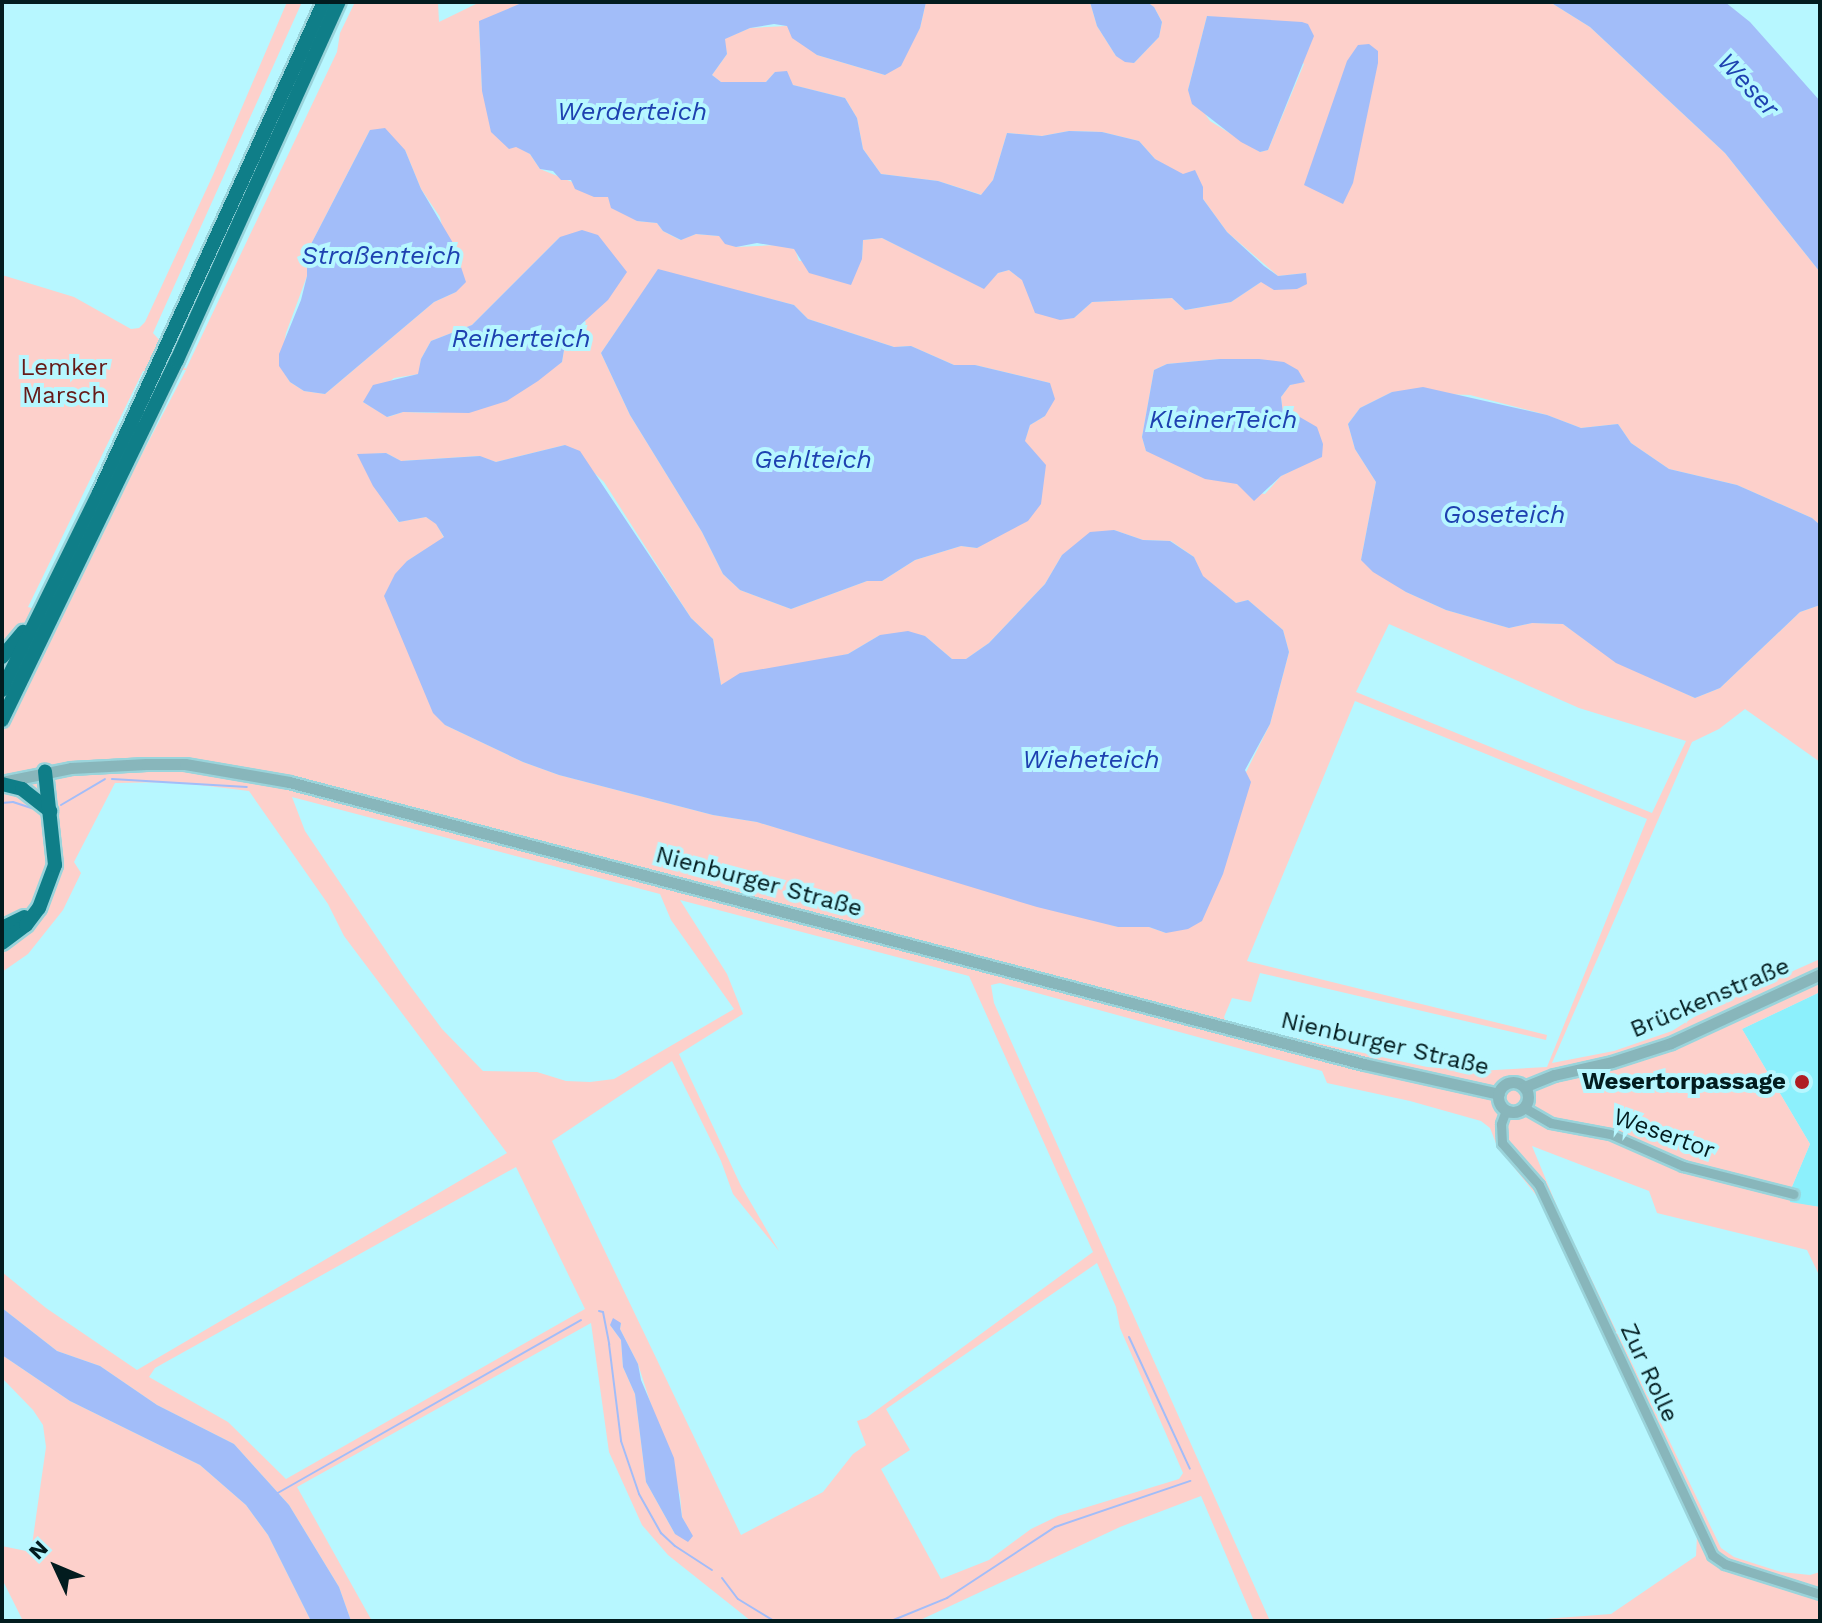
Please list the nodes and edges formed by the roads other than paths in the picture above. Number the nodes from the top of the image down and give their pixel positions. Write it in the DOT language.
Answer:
graph roads {
  1 [pos="324,2"];
  2 [pos="339,2"];
  3 [pos="170,357"];
  4 [pos="39,623"];
  5 [pos="2,657"];
  6 [pos="2,690"];
  7 [pos="2,720"];
  8 [pos="45,772"];
  9 [pos="2,783"];
  10 [pos="51,811"];
  11 [pos="39,908"];
  12 [pos="2,928"];
  13 [pos="2,943"];
  14 [pos="1820,974"];
  15 [pos="1524,1087"];
  16 [pos="1499,1094"];
  17 [pos="1523,1107"];
  18 [pos="1506,1110"];
  19 [pos="1794,1194"];
  20 [pos="1820,1594"];
  1 -- 3 [label="highway"];
  2 -- 3 [label="highway"];
  3 -- 4 [label="highway"];
  3 -- 4 [label="highway"];
  4 -- 5 [label="highway"];
  4 -- 6 [label="highway"];
  4 -- 7 [label="highway"];
  8 -- 9 [label="street, Nienburger Straße"];
  8 -- 10 [label="highway"];
  8 -- 16 [label="street, Nienburger Straße"];
  9 -- 10 [label="highway"];
  10 -- 11 [label="highway"];
  11 -- 12 [label="highway"];
  11 -- 13 [label="highway"];
  14 -- 15 [label="street, Brückenstraße"];
  15 -- 16 [label="street"];
  15 -- 17 [label="street"];
  16 -- 18 [label="street"];
  17 -- 18 [label="street"];
  17 -- 19 [label="street, Wesertor"];
  18 -- 20 [label="street, Zur Rolle"];
}
